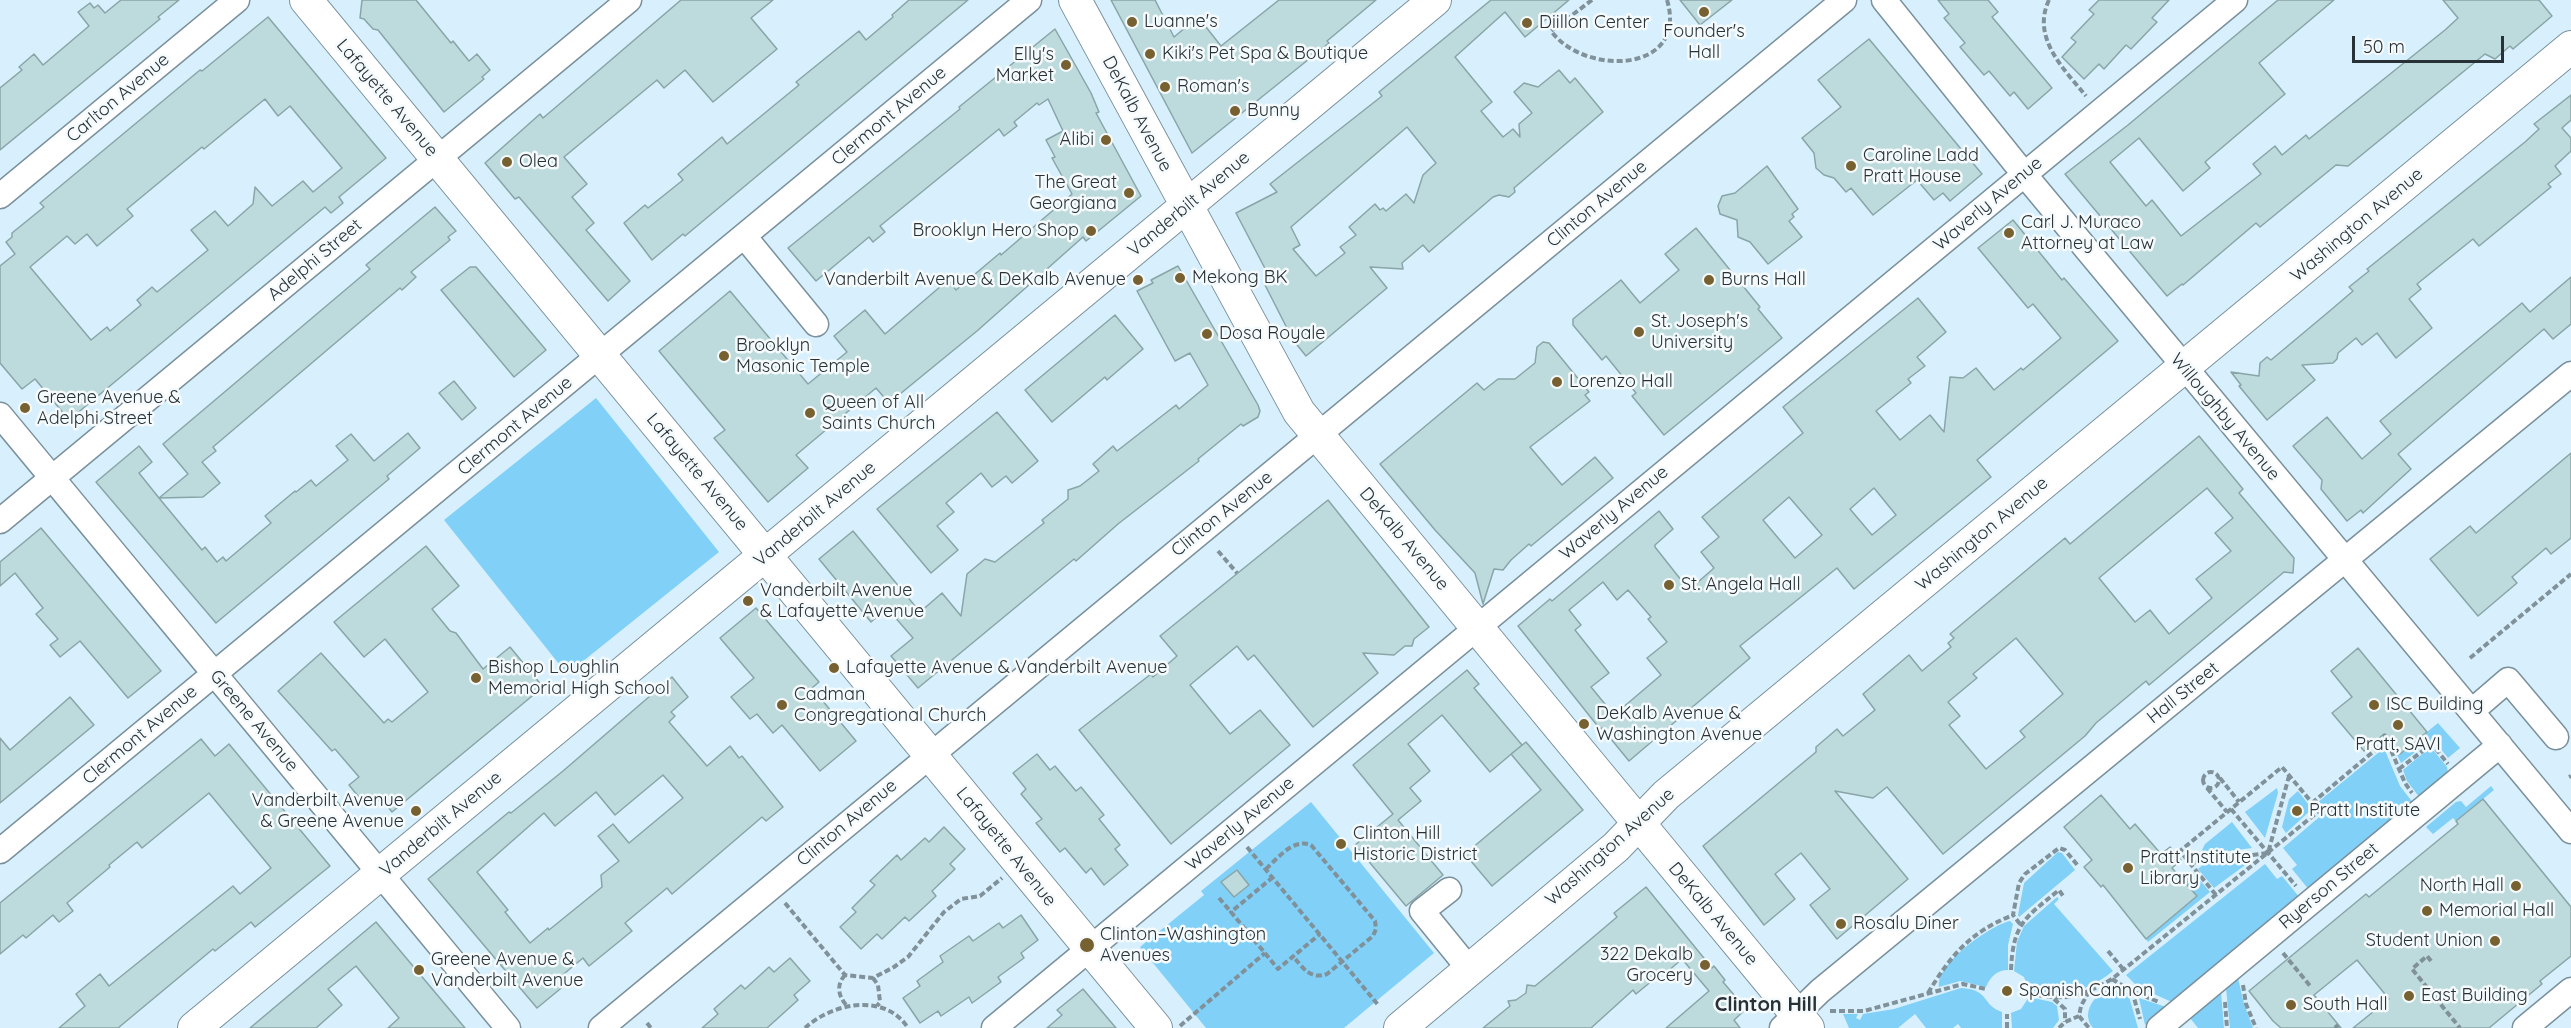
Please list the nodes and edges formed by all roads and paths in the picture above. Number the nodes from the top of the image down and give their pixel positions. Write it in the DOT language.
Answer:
graph roads {
  1 [pos="237,0"];
  2 [pos="306,0"];
  3 [pos="629,0"];
  4 [pos="1029,0"];
  5 [pos="1075,0"];
  6 [pos="1436,0"];
  7 [pos="1592,0"];
  8 [pos="1667,0"];
  9 [pos="1844,0"];
  10 [pos="1884,0"];
  11 [pos="2049,0"];
  12 [pos="2235,0"];
  13 [pos="2571,47"];
  14 [pos="2100,112"];
  15 [pos="437,159"];
  16 [pos="2024,174"];
  17 [pos="0,196"];
  18 [pos="1186,206"];
  19 [pos="744,236"];
  20 [pos="816,324"];
  21 [pos="600,355"];
  22 [pos="2184,367"];
  23 [pos="2571,374"];
  24 [pos="0,415"];
  25 [pos="1318,435"];
  26 [pos="52,478"];
  27 [pos="0,521"];
  28 [pos="1218,551"];
  29 [pos="765,555"];
  30 [pos="2345,560"];
  31 [pos="1237,573"];
  32 [pos="2571,574"];
  33 [pos="1477,627"];
  34 [pos="2470,658"];
  35 [pos="215,674"];
  36 [pos="2472,711"];
  37 [pos="2384,734"];
  38 [pos="2556,737"];
  39 [pos="2386,741"];
  40 [pos="2500,745"];
  41 [pos="931,754"];
  42 [pos="2399,769"];
  43 [pos="2218,776"];
  44 [pos="2289,776"];
  45 [pos="2459,779"];
  46 [pos="2205,785"];
  47 [pos="2407,786"];
  48 [pos="2240,801"];
  49 [pos="2312,803"];
  50 [pos="2229,811"];
  51 [pos="1638,824"];
  52 [pos="2571,831"];
  53 [pos="1245,844"];
  54 [pos="0,851"];
  55 [pos="2268,854"];
  56 [pos="2190,863"];
  57 [pos="2079,867"];
  58 [pos="1266,869"];
  59 [pos="381,874"];
  60 [pos="2287,876"];
  61 [pos="1273,877"];
  62 [pos="1003,878"];
  63 [pos="771,887"];
  64 [pos="1449,890"];
  65 [pos="2216,895"];
  66 [pos="2063,896"];
  67 [pos="1219,898"];
  68 [pos="1231,912"];
  69 [pos="2013,915"];
  70 [pos="2020,924"];
  71 [pos="1320,934"];
  72 [pos="1089,949"];
  73 [pos="2108,951"];
  74 [pos="1265,953"];
  75 [pos="1293,956"];
  76 [pos="2287,959"];
  77 [pos="1342,961"];
  78 [pos="2431,961"];
  79 [pos="2123,969"];
  80 [pos="1470,970"];
  81 [pos="2012,970"];
  82 [pos="845,975"];
  83 [pos="873,978"];
  84 [pos="2112,979"];
  85 [pos="2242,983"];
  86 [pos="2311,987"];
  87 [pos="1986,989"];
  88 [pos="2571,990"];
  89 [pos="2131,991"];
  90 [pos="1928,993"];
  91 [pos="2029,993"];
  92 [pos="2088,993"];
  93 [pos="2224,998"];
  94 [pos="2050,999"];
  95 [pos="847,1006"];
  96 [pos="877,1006"];
  97 [pos="2180,1011"];
  98 [pos="2007,1014"];
  99 [pos="2079,1016"];
  100 [pos="1390,1017"];
  101 [pos="1804,1020"];
  102 [pos="2065,1022"];
  103 [pos="647,1023"];
  104 [pos="194,1028"];
  105 [pos="508,1028"];
  106 [pos="601,1028"];
  107 [pos="651,1028"];
  108 [pos="805,1028"];
  109 [pos="908,1028"];
  110 [pos="994,1028"];
  111 [pos="1156,1028"];
  112 [pos="1177,1028"];
  113 [pos="2007,1028"];
  114 [pos="2059,1028"];
  115 [pos="2089,1028"];
  116 [pos="2143,1028"];
  117 [pos="2159,1028"];
  118 [pos="2227,1028"];
  119 [pos="2256,1028"];
  120 [pos="2460,1028"];
  121 [pos="2525,1028"];
  1 -- 17 [label="street, Carlton Avenue"];
  2 -- 15 [label="main road, Lafayette Avenue"];
  3 -- 15 [label="street, Adelphi Street"];
  4 -- 19 [label="street, Clermont Avenue"];
  5 -- 18 [label="main road, DeKalb Avenue"];
  6 -- 18 [label="main road, Vanderbilt Avenue"];
  7 -- 8 [label="path"];
  9 -- 25 [label="street, Clinton Avenue"];
  10 -- 16 [label="street, Willoughby Avenue"];
  11 -- 14 [label="path"];
  12 -- 14 [label="street, Waverly Avenue"];
  13 -- 22 [label="main road, Washington Avenue"];
  14 -- 16 [label="street, Waverly Avenue"];
  15 -- 21 [label="main road, Lafayette Avenue"];
  15 -- 26 [label="street, Adelphi Street"];
  16 -- 22 [label="street, Willoughby Avenue"];
  16 -- 33 [label="street, Waverly Avenue"];
  18 -- 25 [label="main road, DeKalb Avenue"];
  18 -- 29 [label="main road, Vanderbilt Avenue"];
  19 -- 20 [label="street"];
  19 -- 21 [label="street, Clermont Avenue"];
  21 -- 29 [label="main road, Lafayette Avenue"];
  21 -- 35 [label="street, Clermont Avenue"];
  22 -- 30 [label="street, Willoughby Avenue"];
  22 -- 51 [label="main road, Washington Avenue"];
  23 -- 30 [label="street, Hall Street"];
  24 -- 26 [label="street, Greene Avenue"];
  25 -- 33 [label="main road, DeKalb Avenue"];
  25 -- 41 [label="street, Clinton Avenue"];
  26 -- 27 [label="street, Adelphi Street"];
  26 -- 35 [label="street, Greene Avenue"];
  28 -- 31 [label="path"];
  29 -- 41 [label="main road, Lafayette Avenue"];
  29 -- 59 [label="main road, Vanderbilt Avenue"];
  30 -- 36 [label="street, Willoughby Avenue"];
  30 -- 101 [label="street, Hall Street"];
  32 -- 34 [label="path"];
  33 -- 51 [label="main road, DeKalb Avenue"];
  33 -- 72 [label="street, Waverly Avenue"];
  35 -- 54 [label="street, Clermont Avenue"];
  35 -- 59 [label="street, Greene Avenue"];
  36 -- 38 [label="street"];
  36 -- 40 [label="street, Willoughby Avenue"];
  37 -- 39 [label="path"];
  39 -- 42 [label="path"];
  39 -- 49 [label="path"];
  40 -- 45 [label="street, Ryerson Street"];
  40 -- 52 [label="street, Willoughby Avenue"];
  41 -- 63 [label="street, Clinton Avenue"];
  41 -- 72 [label="main road, Lafayette Avenue"];
  42 -- 45 [label="path"];
  42 -- 47 [label="path"];
  43 -- 46 [label="path"];
  43 -- 46 [label="path"];
  43 -- 48 [label="path"];
  44 -- 48 [label="path"];
  44 -- 49 [label="path"];
  44 -- 55 [label="path"];
  45 -- 97 [label="street, Ryerson Street"];
  46 -- 50 [label="path"];
  48 -- 50 [label="path"];
  49 -- 55 [label="path"];
  50 -- 55 [label="path"];
  50 -- 56 [label="path"];
  51 -- 80 [label="main road, Washington Avenue"];
  51 -- 101 [label="main road, DeKalb Avenue"];
  53 -- 58 [label="path"];
  55 -- 56 [label="path"];
  55 -- 60 [label="path"];
  55 -- 65 [label="path"];
  56 -- 65 [label="path"];
  57 -- 69 [label="path"];
  58 -- 61 [label="path"];
  58 -- 77 [label="path"];
  59 -- 104 [label="main road, Vanderbilt Avenue"];
  59 -- 105 [label="street, Greene Avenue"];
  61 -- 68 [label="path"];
  61 -- 71 [label="path"];
  62 -- 83 [label="path"];
  63 -- 82 [label="path"];
  63 -- 106 [label="street, Clinton Avenue"];
  64 -- 80 [label="street"];
  65 -- 79 [label="path"];
  66 -- 70 [label="path"];
  67 -- 68 [label="path"];
  68 -- 74 [label="path"];
  69 -- 70 [label="path"];
  69 -- 90 [label="path"];
  70 -- 81 [label="path"];
  71 -- 75 [label="path"];
  71 -- 77 [label="path"];
  72 -- 110 [label="street, Waverly Avenue"];
  72 -- 111 [label="main road, Lafayette Avenue"];
  73 -- 79 [label="path"];
  74 -- 75 [label="path"];
  74 -- 112 [label="path"];
  75 -- 77 [label="path"];
  76 -- 86 [label="path"];
  77 -- 100 [label="path"];
  78 -- 120 [label="path"];
  79 -- 84 [label="path"];
  80 -- 100 [label="main road, Washington Avenue"];
  82 -- 83 [label="path"];
  82 -- 95 [label="path"];
  83 -- 96 [label="path"];
  84 -- 89 [label="path"];
  84 -- 92 [label="path"];
  85 -- 119 [label="path"];
  87 -- 90 [label="path"];
  88 -- 121 [label="street"];
  89 -- 97 [label="path"];
  89 -- 116 [label="path"];
  90 -- 101 [label="path"];
  91 -- 94 [label="path"];
  92 -- 94 [label="path"];
  92 -- 99 [label="path"];
  93 -- 118 [label="path"];
  94 -- 102 [label="path"];
  95 -- 96 [label="path"];
  95 -- 108 [label="path"];
  96 -- 109 [label="path"];
  97 -- 117 [label="street, Ryerson Street"];
  98 -- 113 [label="path"];
  99 -- 102 [label="path"];
  99 -- 115 [label="path"];
  102 -- 114 [label="path"];
  103 -- 107 [label="path"];
}
